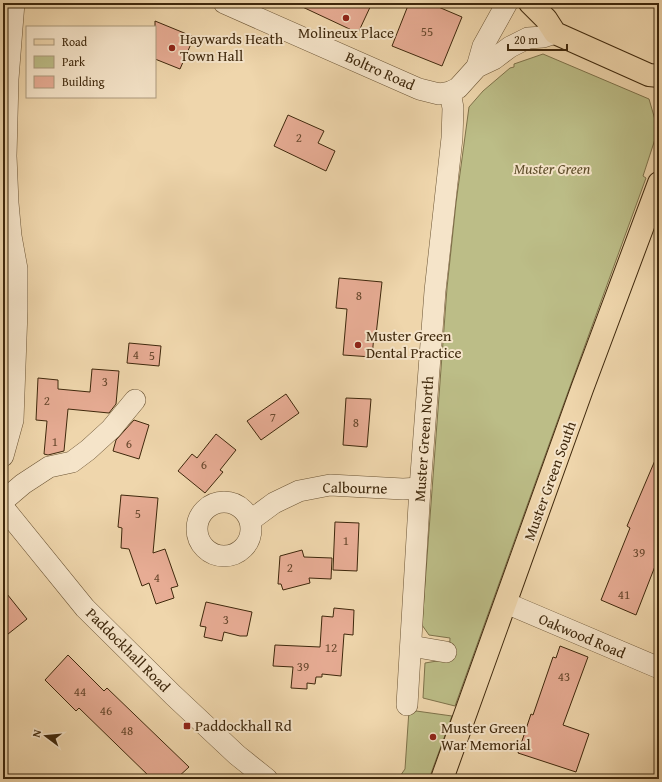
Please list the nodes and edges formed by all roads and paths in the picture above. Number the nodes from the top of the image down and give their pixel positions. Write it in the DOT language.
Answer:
graph roads {
  1 [pos="14,3"];
  2 [pos="224,3"];
  3 [pos="507,3"];
  4 [pos="530,3"];
  5 [pos="556,33"];
  6 [pos="477,67"];
  7 [pos="656,80"];
  8 [pos="450,92"];
  9 [pos="659,183"];
  10 [pos="136,400"];
  11 [pos="3,456"];
  12 [pos="420,488"];
  13 [pos="3,501"];
  14 [pos="3,507"];
  15 [pos="251,520"];
  16 [pos="506,603"];
  17 [pos="411,646"];
  18 [pos="446,652"];
  19 [pos="659,668"];
  20 [pos="407,705"];
  21 [pos="267,779"];
  22 [pos="442,779"];
  1 -- 11 [label="street"];
  2 -- 8 [label="street, Boltro Road"];
  3 -- 6 [label="street"];
  4 -- 5 [label="main road"];
  5 -- 6 [label="street"];
  5 -- 7 [label="main road"];
  6 -- 8 [label="street"];
  8 -- 12 [label="street, Muster Green North"];
  9 -- 16 [label="main road, Muster Green South"];
  10 -- 13 [label="street"];
  12 -- 15 [label="street, Calbourne"];
  12 -- 17 [label="street, Muster Green North"];
  14 -- 21 [label="street, Paddockhall Road"];
  16 -- 19 [label="street, Oakwood Road"];
  16 -- 22 [label="main road, Muster Green South"];
  17 -- 18 [label="street"];
  17 -- 20 [label="street, Muster Green North"];
}
